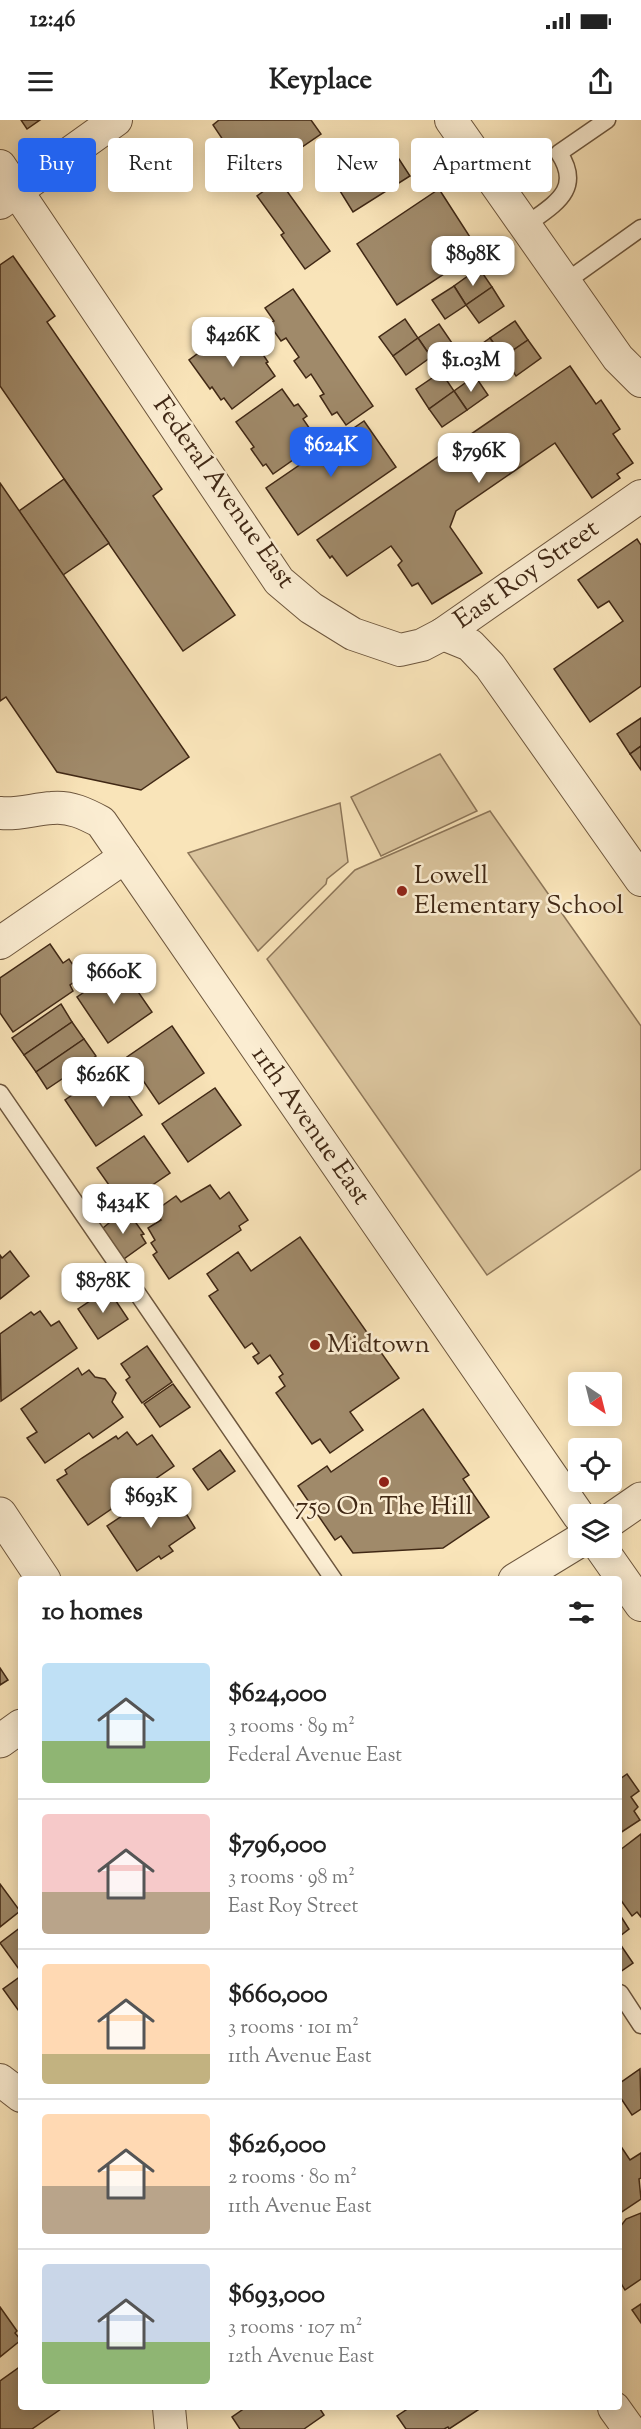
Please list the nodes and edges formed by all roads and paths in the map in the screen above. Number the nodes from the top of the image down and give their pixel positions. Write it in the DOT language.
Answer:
graph roads {
  1 [pos="116,120"];
  2 [pos="451,120"];
  3 [pos="607,120"];
  4 [pos="6,187"];
  5 [pos="525,226"];
  6 [pos="641,228"];
  7 [pos="564,283"];
  8 [pos="641,381"];
  9 [pos="641,496"];
  10 [pos="443,634"];
  11 [pos="0,813"];
  12 [pos="125,857"];
  13 [pos="641,880"];
  14 [pos="0,943"];
  15 [pos="0,1093"];
  16 [pos="641,1499"];
  17 [pos="571,1504"];
  18 [pos="622,1512"];
  19 [pos="0,1514"];
  20 [pos="568,1547"];
  21 [pos="609,1558"];
  22 [pos="41,1576"];
  23 [pos="331,1576"];
  24 [pos="521,1576"];
  25 [pos="621,1576"];
  26 [pos="622,1577"];
  27 [pos="641,1605"];
  28 [pos="18,1728"];
  29 [pos="0,1741"];
  30 [pos="622,1996"];
  31 [pos="641,2025"];
  32 [pos="0,2080"];
  33 [pos="18,2094"];
  34 [pos="169,2410"];
  35 [pos="615,2410"];
  36 [pos="171,2429"];
  37 [pos="629,2429"];
  1 -- 4 [label="street"];
  2 -- 5 [label="street"];
  3 -- 5 [label="lane"];
  4 -- 10 [label="street, Federal Avenue East"];
  5 -- 7 [label="street"];
  6 -- 7 [label="lane"];
  7 -- 8 [label="street"];
  9 -- 10 [label="street, East Roy Street"];
  10 -- 13 [label="street"];
  11 -- 12 [label="street, 11th Avenue East"];
  12 -- 14 [label="street"];
  12 -- 17 [label="street, 11th Avenue East"];
  15 -- 23 [label="lane"];
  16 -- 18 [label="street"];
  19 -- 22 [label="street"];
  20 -- 24 [label="street"];
  21 -- 25 [label="street"];
  26 -- 27 [label="street"];
  28 -- 29 [label="street"];
  30 -- 31 [label="lane"];
  32 -- 33 [label="street"];
  34 -- 36 [label="street"];
  35 -- 37 [label="street"];
}
